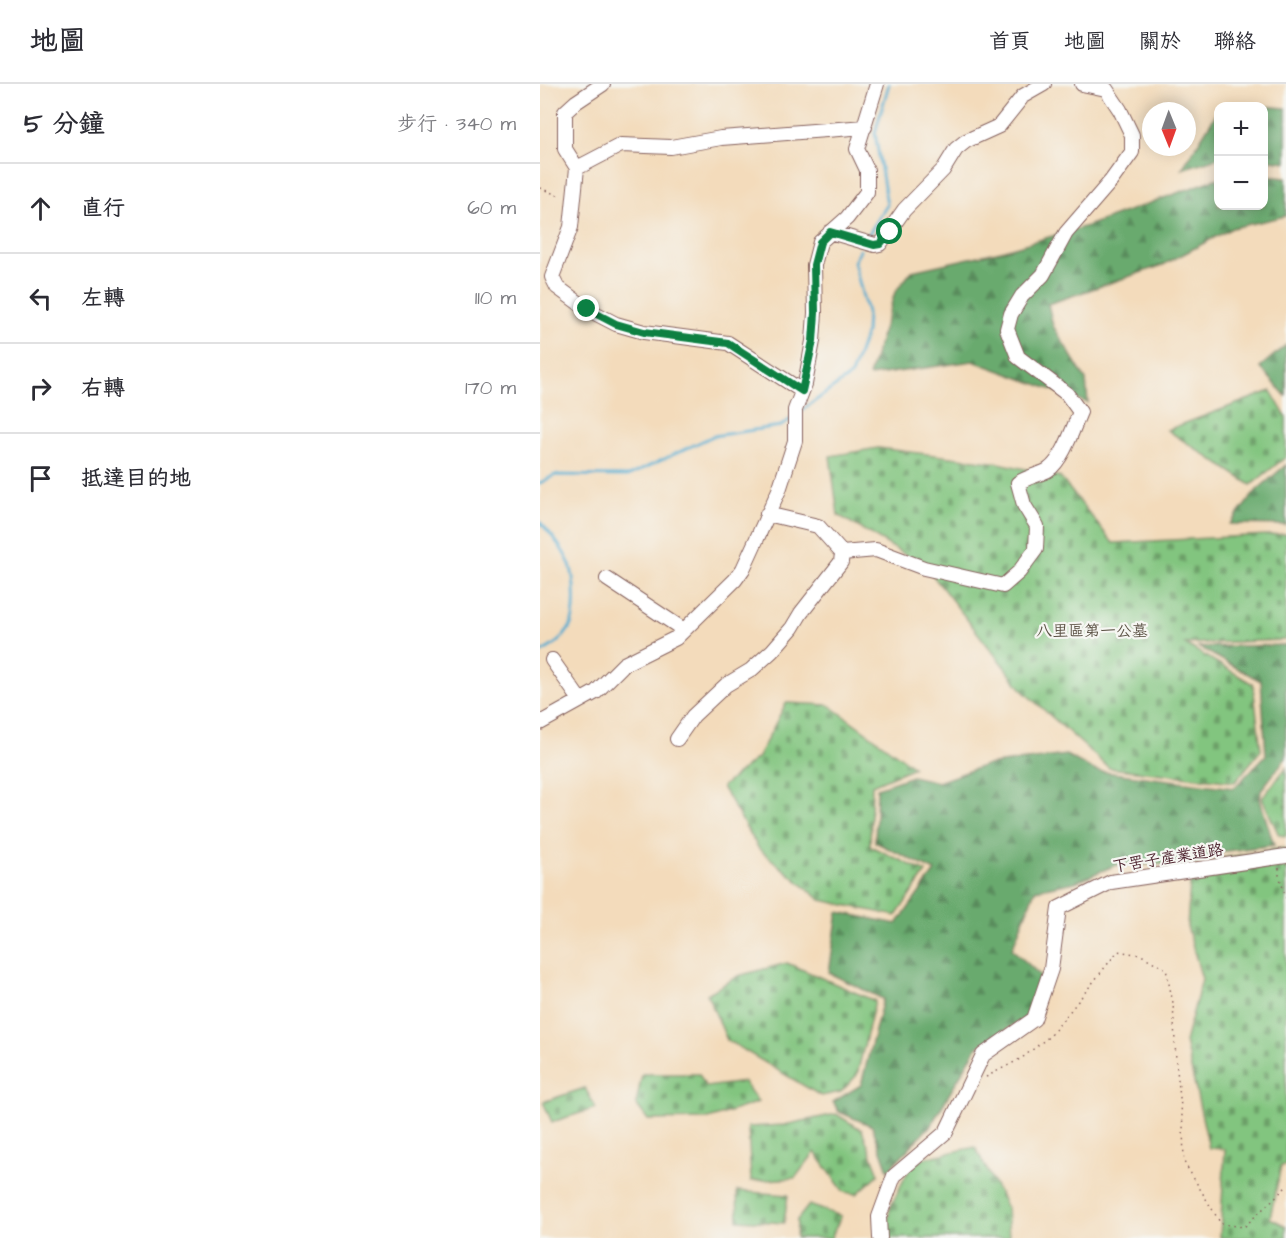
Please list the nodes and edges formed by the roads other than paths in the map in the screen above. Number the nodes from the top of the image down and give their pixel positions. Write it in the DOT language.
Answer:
graph roads {
  1 [pos="603,84"];
  2 [pos="877,84"];
  3 [pos="1044,84"];
  4 [pos="1082,84"];
  5 [pos="865,127"];
  6 [pos="576,168"];
  7 [pos="830,232"];
  8 [pos="802,391"];
  9 [pos="767,514"];
  10 [pos="842,553"];
  11 [pos="607,579"];
  12 [pos="684,630"];
  13 [pos="552,660"];
  14 [pos="580,700"];
  15 [pos="540,723"];
  16 [pos="677,739"];
  17 [pos="1282,857"];
  18 [pos="879,1238"];
  1 -- 6 [label="street"];
  2 -- 5 [label="street"];
  3 -- 7 [label="street"];
  4 -- 10 [label="street"];
  5 -- 6 [label="street"];
  5 -- 7 [label="street"];
  6 -- 8 [label="street"];
  7 -- 8 [label="street"];
  8 -- 9 [label="street"];
  9 -- 10 [label="street"];
  9 -- 12 [label="street"];
  10 -- 16 [label="street"];
  11 -- 12 [label="street"];
  12 -- 14 [label="street"];
  13 -- 14 [label="street"];
  14 -- 15 [label="street"];
  17 -- 18 [label="street, 下罟子產業道路"];
}
